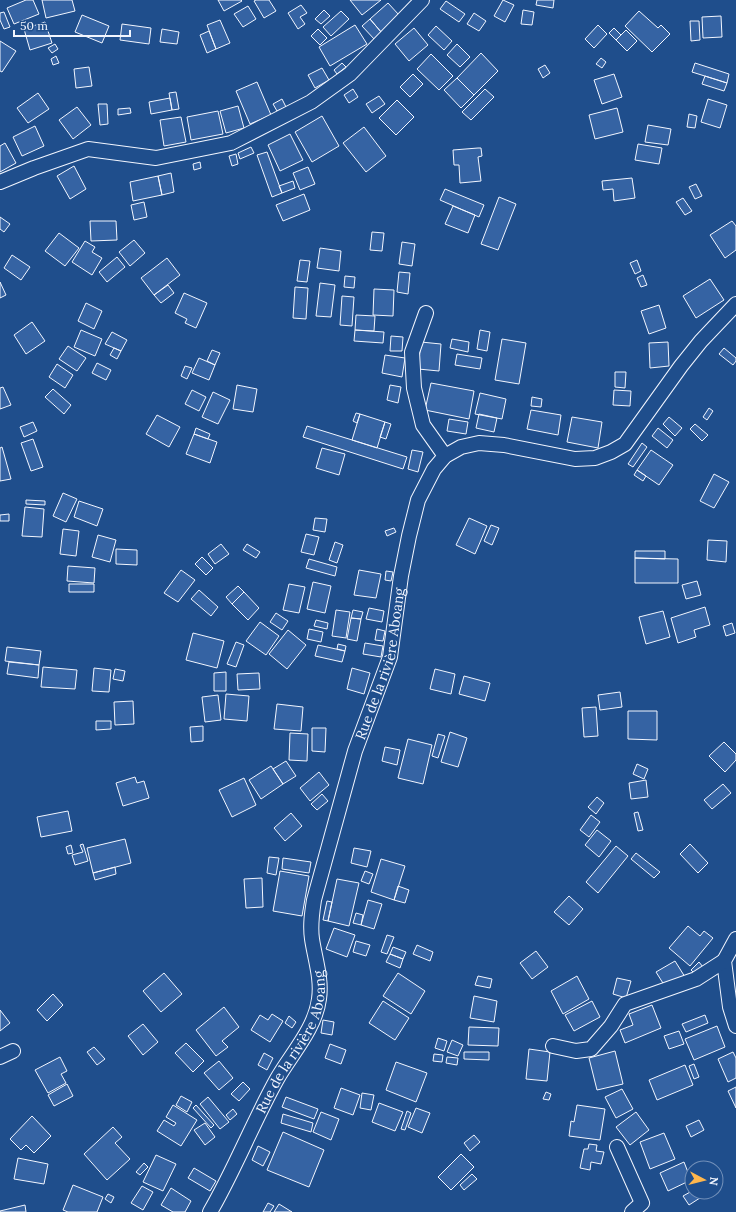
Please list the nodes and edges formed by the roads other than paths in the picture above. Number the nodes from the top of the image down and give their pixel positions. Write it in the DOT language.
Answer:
graph roads {
  1 [pos="422,0"];
  2 [pos="0,182"];
  3 [pos="736,304"];
  4 [pos="426,313"];
  5 [pos="445,456"];
  6 [pos="736,939"];
  7 [pos="724,961"];
  8 [pos="736,1026"];
  9 [pos="553,1046"];
  10 [pos="13,1051"];
  11 [pos="0,1058"];
  12 [pos="617,1147"];
  13 [pos="210,1212"];
  14 [pos="632,1212"];
  1 -- 2 [label="street"];
  3 -- 5 [label="street, Rue de la rivière Aboang"];
  4 -- 5 [label="street"];
  5 -- 13 [label="street, Rue de la rivière Aboang"];
  6 -- 7 [label="street"];
  7 -- 8 [label="street"];
  7 -- 9 [label="street"];
  10 -- 11 [label="street"];
  12 -- 14 [label="street"];
}
